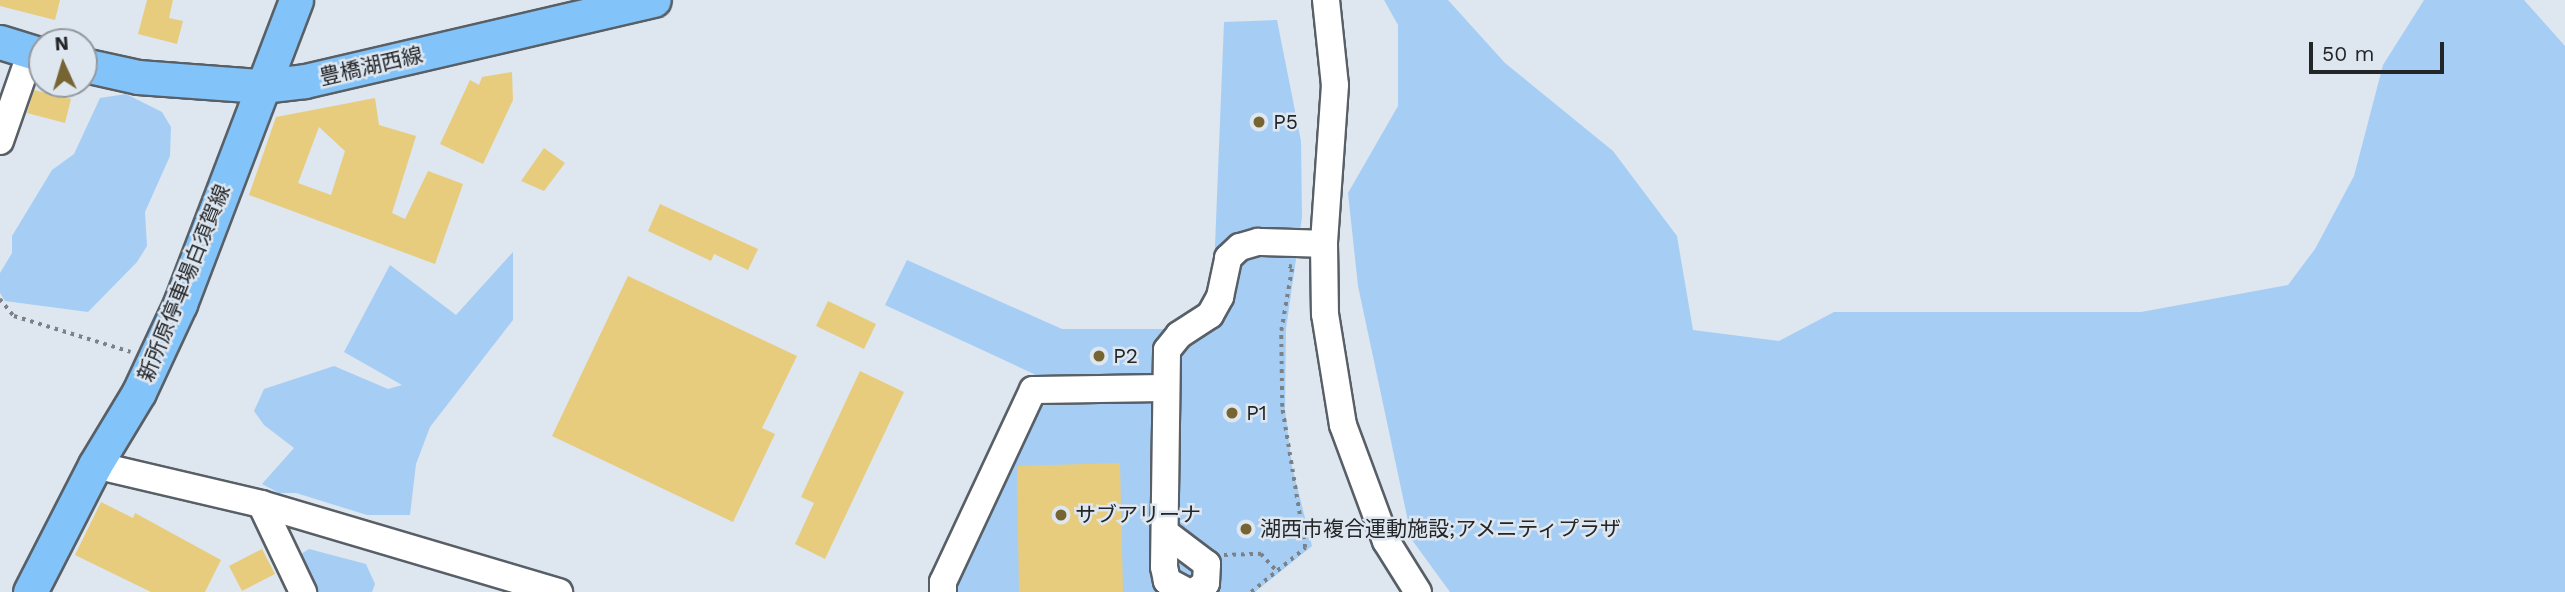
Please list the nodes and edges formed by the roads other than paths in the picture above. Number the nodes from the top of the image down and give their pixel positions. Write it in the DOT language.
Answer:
graph roads {
  1 [pos="296,0"];
  2 [pos="654,0"];
  3 [pos="1326,0"];
  4 [pos="24,50"];
  5 [pos="98,68"];
  6 [pos="261,86"];
  7 [pos="0,141"];
  8 [pos="1324,244"];
  9 [pos="1166,388"];
  10 [pos="95,465"];
  11 [pos="261,504"];
  12 [pos="1167,534"];
  13 [pos="30,592"];
  14 [pos="303,592"];
  15 [pos="559,592"];
  16 [pos="943,592"];
  17 [pos="1191,592"];
  18 [pos="1418,592"];
  1 -- 6 [label="main road, 新所原停車場白須賀線"];
  2 -- 6 [label="main road, 豊橋湖西線"];
  3 -- 8 [label="street"];
  4 -- 7 [label="street"];
  5 -- 6 [label="main road, 豊橋湖西線"];
  6 -- 10 [label="main road, 新所原停車場白須賀線"];
  8 -- 9 [label="street"];
  8 -- 18 [label="street"];
  9 -- 12 [label="street"];
  9 -- 16 [label="street"];
  10 -- 11 [label="street"];
  10 -- 13 [label="main road, 新所原停車場白須賀線"];
  11 -- 14 [label="street"];
  11 -- 15 [label="street"];
  12 -- 17 [label="street"];
  12 -- 17 [label="street"];
}
